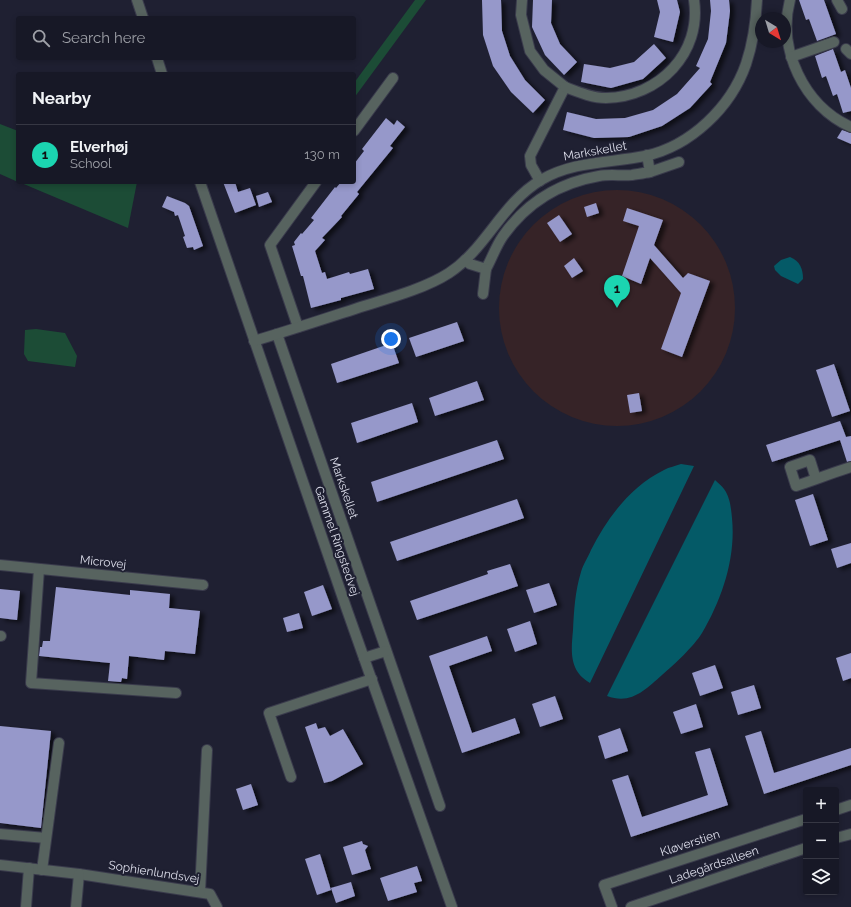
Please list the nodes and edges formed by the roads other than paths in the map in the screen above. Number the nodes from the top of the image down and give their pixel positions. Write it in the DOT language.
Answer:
graph roads {
  1 [pos="136,0"];
  2 [pos="522,0"];
  3 [pos="694,0"];
  4 [pos="757,0"];
  5 [pos="790,0"];
  6 [pos="142,16"];
  7 [pos="834,42"];
  8 [pos="791,57"];
  9 [pos="157,60"];
  10 [pos="161,72"];
  11 [pos="393,78"];
  12 [pos="565,87"];
  13 [pos="851,127"];
  14 [pos="356,128"];
  15 [pos="647,155"];
  16 [pos="679,162"];
  17 [pos="650,172"];
  18 [pos="540,181"];
  19 [pos="201,184"];
  20 [pos="315,184"];
  21 [pos="465,260"];
  22 [pos="486,269"];
  23 [pos="483,294"];
  24 [pos="298,327"];
  25 [pos="277,334"];
  26 [pos="254,341"];
  27 [pos="851,468"];
  28 [pos="816,479"];
  29 [pos="0,565"];
  30 [pos="39,569"];
  31 [pos="203,586"];
  32 [pos="386,651"];
  33 [pos="364,658"];
  34 [pos="372,679"];
  35 [pos="176,693"];
  36 [pos="59,743"];
  37 [pos="207,750"];
  38 [pos="291,777"];
  39 [pos="851,805"];
  40 [pos="440,806"];
  41 [pos="839,809"];
  42 [pos="803,820"];
  43 [pos="0,834"];
  44 [pos="851,834"];
  45 [pos="839,837"];
  46 [pos="46,838"];
  47 [pos="803,849"];
  48 [pos="0,865"];
  49 [pos="29,868"];
  50 [pos="42,870"];
  51 [pos="79,874"];
  52 [pos="200,892"];
  53 [pos="26,907"];
  54 [pos="76,907"];
  55 [pos="217,907"];
  56 [pos="452,907"];
  57 [pos="612,907"];
  58 [pos="631,907"];
  1 -- 6 [label="street"];
  2 -- 12 [label="street"];
  3 -- 12 [label="street"];
  4 -- 15 [label="street, Markskellet"];
  5 -- 8 [label="street"];
  7 -- 8 [label="street"];
  8 -- 13 [label="street"];
  9 -- 10 [label="street"];
  11 -- 14 [label="street"];
  12 -- 18 [label="street"];
  15 -- 17 [label="street"];
  15 -- 18 [label="street, Markskellet"];
  16 -- 17 [label="street"];
  17 -- 22 [label="street"];
  18 -- 21 [label="street, Markskellet"];
  19 -- 26 [label="street, Gammel Ringstedvej"];
  20 -- 24 [label="street"];
  21 -- 22 [label="street"];
  21 -- 24 [label="street, Markskellet"];
  22 -- 23 [label="street"];
  24 -- 25 [label="street, Markskellet"];
  25 -- 26 [label="street, Markskellet"];
  25 -- 32 [label="street, Markskellet"];
  26 -- 33 [label="street, Gammel Ringstedvej"];
  27 -- 28 [label="street"];
  29 -- 30 [label="street, Microvej"];
  30 -- 31 [label="street, Microvej"];
  30 -- 35 [label="street"];
  32 -- 33 [label="street"];
  32 -- 40 [label="street, Markskellet"];
  33 -- 34 [label="street, Gammel Ringstedvej"];
  34 -- 38 [label="street"];
  34 -- 56 [label="street, Gammel Ringstedvej"];
  36 -- 46 [label="street"];
  37 -- 52 [label="street"];
  39 -- 41 [label="street"];
  42 -- 57 [label="street, Kløverstien"];
  43 -- 46 [label="street"];
  44 -- 45 [label="street"];
  46 -- 50 [label="street"];
  47 -- 58 [label="street, Ladegårdsalleen"];
  48 -- 49 [label="street, Sophienlundsvej"];
  49 -- 50 [label="street, Sophienlundsvej"];
  49 -- 53 [label="street"];
  50 -- 51 [label="street, Sophienlundsvej"];
  51 -- 52 [label="street, Sophienlundsvej"];
  51 -- 54 [label="street"];
  52 -- 55 [label="street, Sophienlundsvej"];
}
